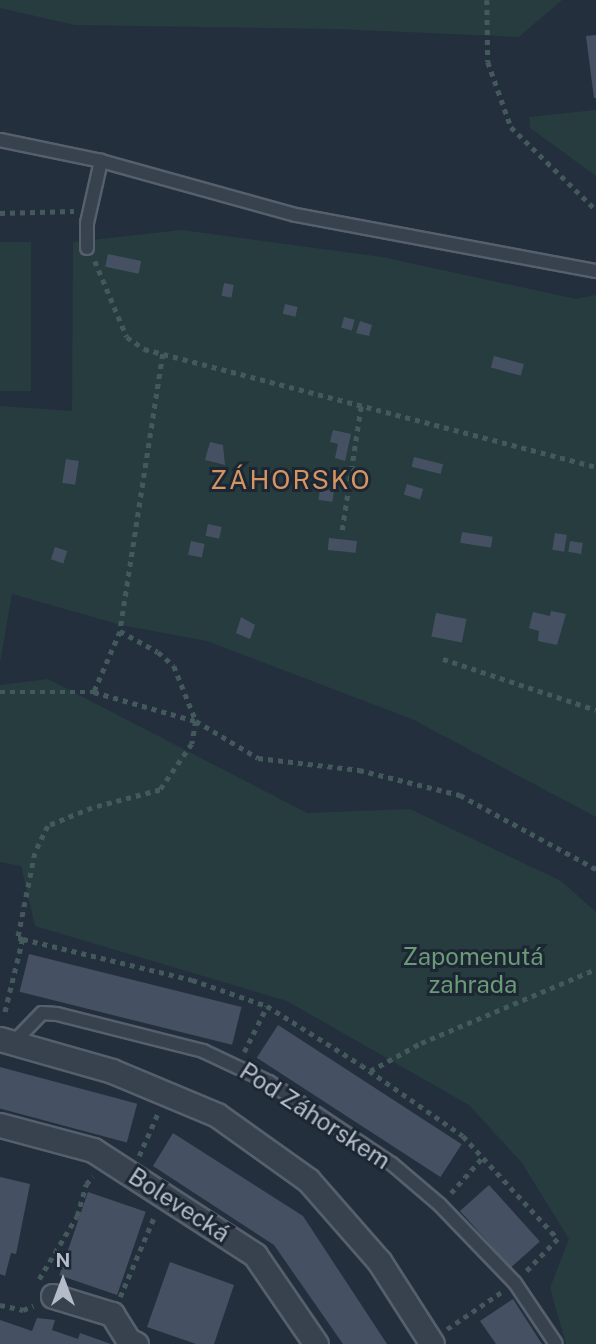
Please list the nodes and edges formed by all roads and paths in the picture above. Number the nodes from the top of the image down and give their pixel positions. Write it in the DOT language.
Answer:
graph roads {
  1 [pos="487,0"];
  2 [pos="0,140"];
  3 [pos="101,161"];
  4 [pos="596,210"];
  5 [pos="89,211"];
  6 [pos="0,213"];
  7 [pos="87,248"];
  8 [pos="596,271"];
  9 [pos="163,354"];
  10 [pos="361,406"];
  11 [pos="596,467"];
  12 [pos="342,530"];
  13 [pos="120,631"];
  14 [pos="443,659"];
  15 [pos="94,691"];
  16 [pos="0,692"];
  17 [pos="596,710"];
  18 [pos="196,721"];
  19 [pos="596,869"];
  20 [pos="23,939"];
  21 [pos="596,969"];
  22 [pos="6,1035"];
  23 [pos="370,1071"];
  24 [pos="167,1093"];
  25 [pos="0,1125"];
  26 [pos="483,1157"];
  27 [pos="111,1161"];
  28 [pos="131,1173"];
  29 [pos="165,1193"];
  30 [pos="440,1205"];
  31 [pos="558,1239"];
  32 [pos="46,1300"];
  33 [pos="0,1305"];
  34 [pos="112,1314"];
  35 [pos="136,1344"];
  36 [pos="316,1344"];
  37 [pos="432,1344"];
  38 [pos="556,1344"];
  1 -- 4 [label="path"];
  2 -- 3 [label="lane"];
  3 -- 5 [label="lane"];
  3 -- 8 [label="lane"];
  5 -- 6 [label="path"];
  5 -- 7 [label="lane"];
  7 -- 9 [label="path"];
  9 -- 10 [label="path"];
  9 -- 13 [label="path"];
  10 -- 11 [label="path"];
  10 -- 12 [label="path"];
  13 -- 15 [label="path"];
  13 -- 18 [label="path"];
  14 -- 17 [label="path"];
  15 -- 16 [label="path"];
  15 -- 18 [label="path"];
  18 -- 19 [label="path"];
  18 -- 20 [label="path"];
  20 -- 22 [label="path"];
  20 -- 23 [label="path"];
  21 -- 23 [label="path"];
  22 -- 24 [label="street"];
  22 -- 30 [label="lane, Pod Záhorskem"];
  23 -- 26 [label="path"];
  24 -- 28 [label="path"];
  24 -- 37 [label="street"];
  25 -- 27 [label="street, Bolevecká"];
  26 -- 30 [label="path"];
  26 -- 31 [label="path"];
  27 -- 28 [label="street, Bolevecká"];
  27 -- 32 [label="path"];
  28 -- 29 [label="street, Bolevecká"];
  29 -- 34 [label="path"];
  29 -- 36 [label="street, Bolevecká"];
  30 -- 38 [label="lane, Pod Záhorskem"];
  32 -- 33 [label="path"];
  32 -- 34 [label="street"];
  34 -- 35 [label="street"];
}
